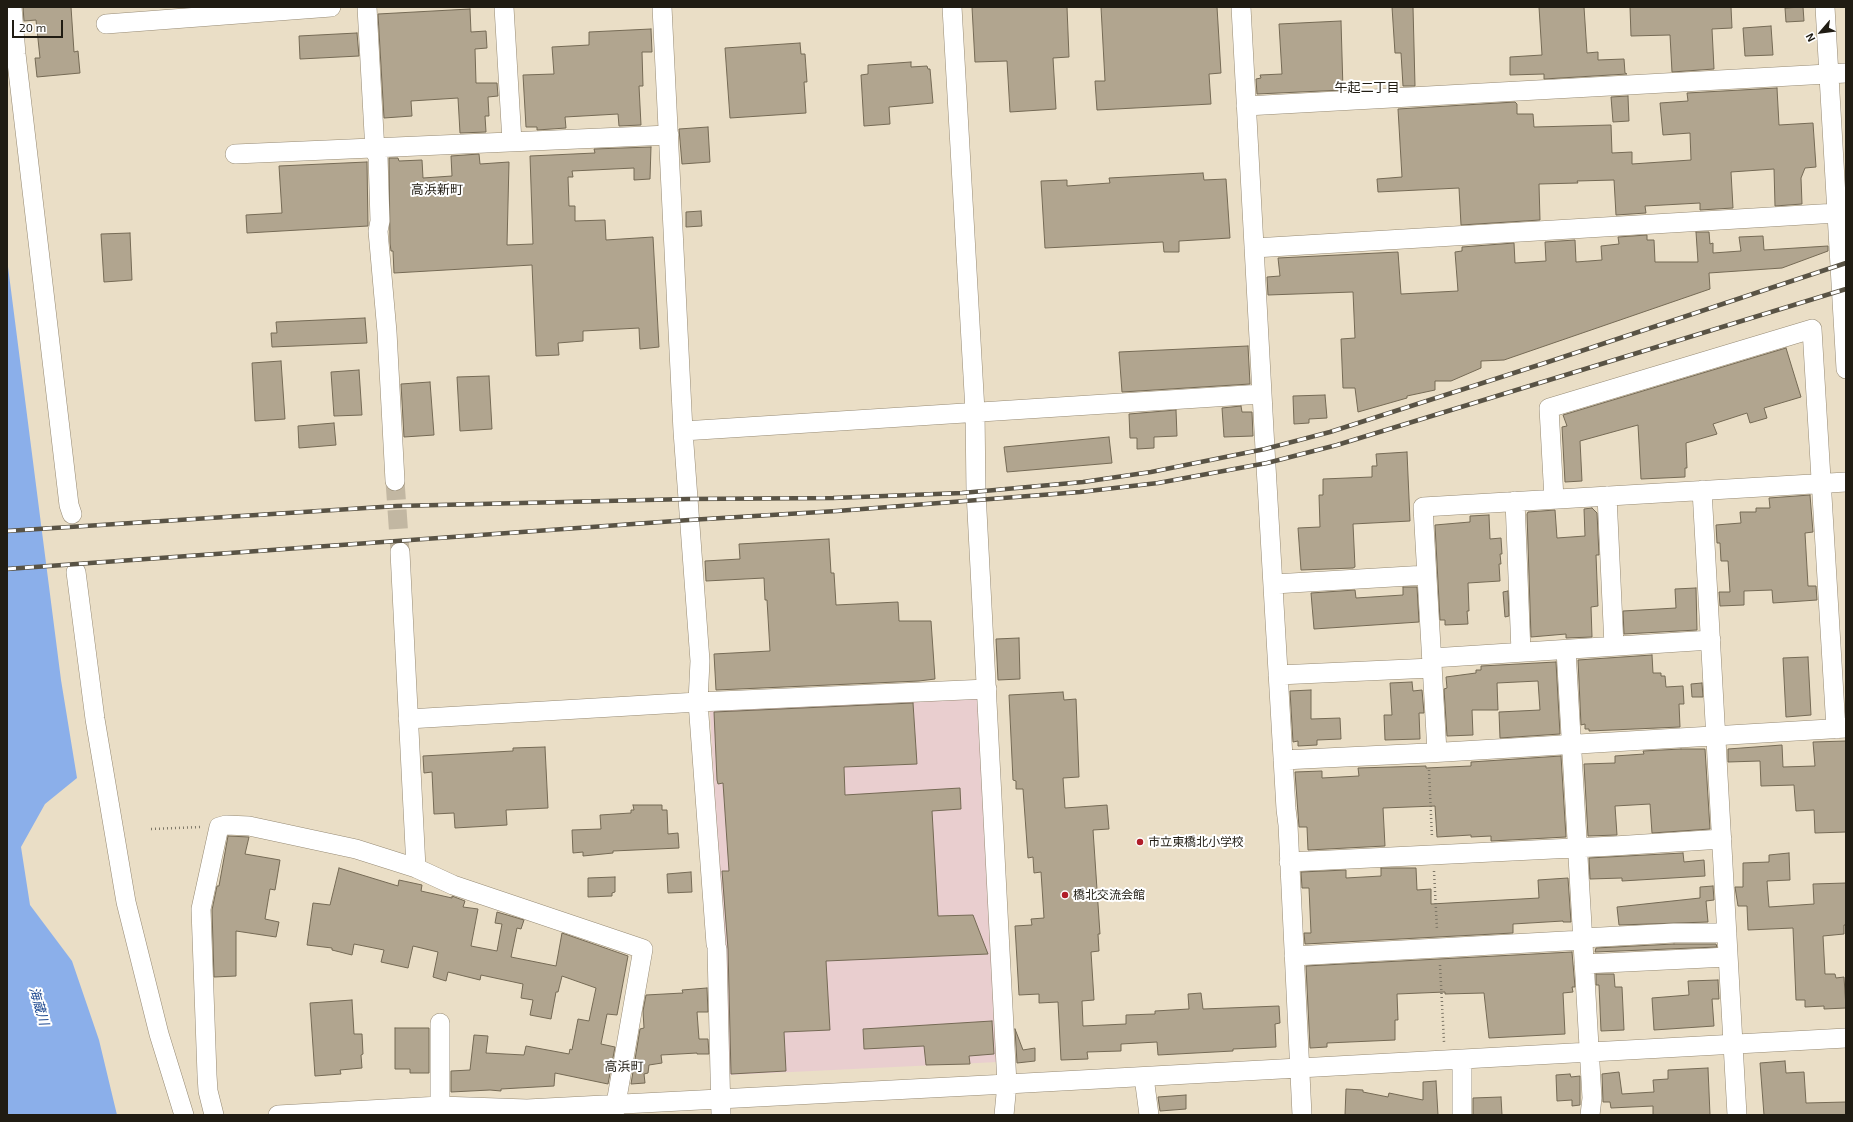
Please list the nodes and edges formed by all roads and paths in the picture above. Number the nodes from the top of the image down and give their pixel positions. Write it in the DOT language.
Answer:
graph roads {
  1 [pos="12,7"];
  2 [pos="331,7"];
  3 [pos="367,7"];
  4 [pos="504,7"];
  5 [pos="662,7"];
  6 [pos="952,7"];
  7 [pos="1241,7"];
  8 [pos="1825,7"];
  9 [pos="106,24"];
  10 [pos="1838,73"];
  11 [pos="1246,106"];
  12 [pos="669,135"];
  13 [pos="512,142"];
  14 [pos="375,148"];
  15 [pos="235,154"];
  16 [pos="1837,213"];
  17 [pos="1254,248"];
  18 [pos="1845,322"];
  19 [pos="1846,369"];
  20 [pos="1262,394"];
  21 [pos="975,411"];
  22 [pos="683,430"];
  23 [pos="395,481"];
  24 [pos="1846,482"];
  25 [pos="1822,483"];
  26 [pos="1702,490"];
  27 [pos="1607,496"];
  28 [pos="1554,499"];
  29 [pos="1515,501"];
  30 [pos="72,514"];
  31 [pos="400,552"];
  32 [pos="76,572"];
  33 [pos="1427,575"];
  34 [pos="1274,584"];
  35 [pos="1711,640"];
  36 [pos="1614,646"];
  37 [pos="1566,650"];
  38 [pos="1521,652"];
  39 [pos="1432,663"];
  40 [pos="1278,675"];
  41 [pos="987,689"];
  42 [pos="698,702"];
  43 [pos="408,719"];
  44 [pos="1841,729"];
  45 [pos="1717,736"];
  46 [pos="1573,743"];
  47 [pos="1432,753"];
  48 [pos="1283,760"];
  49 [pos="219,827"];
  50 [pos="151,829"];
  51 [pos="1722,839"];
  52 [pos="1579,847"];
  53 [pos="1433,855"];
  54 [pos="1289,862"];
  55 [pos="416,868"];
  56 [pos="1727,932"];
  57 [pos="1583,939"];
  58 [pos="1438,948"];
  59 [pos="1294,956"];
  60 [pos="1728,957"];
  61 [pos="1584,964"];
  62 [pos="440,1023"];
  63 [pos="1846,1038"];
  64 [pos="1733,1045"];
  65 [pos="1588,1053"];
  66 [pos="1453,1061"];
  67 [pos="1299,1068"];
  68 [pos="1144,1077"];
  69 [pos="1007,1084"];
  70 [pos="721,1107"];
  71 [pos="451,1109"];
  72 [pos="615,1109"];
  73 [pos="374,1112"];
  74 [pos="327,1114"];
  75 [pos="184,1115"];
  76 [pos="214,1115"];
  77 [pos="278,1115"];
  78 [pos="1004,1115"];
  79 [pos="1149,1115"];
  80 [pos="1302,1115"];
  81 [pos="1462,1115"];
  82 [pos="1590,1115"];
  83 [pos="1737,1115"];
  1 -- 30 [label="street"];
  2 -- 9 [label="street"];
  3 -- 14 [label="street"];
  4 -- 13 [label="street"];
  5 -- 12 [label="street"];
  6 -- 21 [label="street"];
  7 -- 11 [label="street"];
  8 -- 10 [label="street"];
  10 -- 11 [label="street"];
  10 -- 16 [label="street"];
  11 -- 17 [label="street"];
  12 -- 13 [label="street"];
  12 -- 22 [label="street"];
  13 -- 14 [label="street"];
  14 -- 15 [label="street"];
  14 -- 23 [label="street"];
  16 -- 17 [label="street"];
  16 -- 18 [label="street"];
  17 -- 20 [label="street"];
  18 -- 19 [label="street"];
  20 -- 21 [label="street"];
  20 -- 34 [label="street"];
  21 -- 22 [label="street"];
  21 -- 41 [label="street"];
  22 -- 42 [label="street"];
  24 -- 25 [label="street"];
  25 -- 26 [label="street"];
  25 -- 28 [label="street"];
  25 -- 44 [label="street"];
  26 -- 27 [label="street"];
  26 -- 35 [label="street"];
  27 -- 28 [label="street"];
  27 -- 36 [label="street"];
  28 -- 29 [label="street"];
  29 -- 33 [label="street"];
  29 -- 38 [label="street"];
  31 -- 43 [label="street"];
  32 -- 75 [label="street"];
  33 -- 34 [label="street"];
  33 -- 39 [label="street"];
  34 -- 40 [label="street"];
  35 -- 36 [label="street"];
  35 -- 45 [label="street"];
  36 -- 37 [label="street"];
  37 -- 38 [label="street"];
  37 -- 46 [label="street"];
  38 -- 39 [label="street"];
  39 -- 40 [label="street"];
  39 -- 47 [label="street"];
  40 -- 48 [label="street"];
  41 -- 42 [label="street"];
  41 -- 69 [label="street"];
  42 -- 43 [label="street"];
  42 -- 70 [label="street"];
  43 -- 55 [label="street"];
  44 -- 45 [label="street"];
  45 -- 46 [label="street"];
  45 -- 51 [label="street"];
  46 -- 47 [label="street"];
  46 -- 52 [label="street"];
  47 -- 48 [label="street"];
  47 -- 53 [label="path"];
  48 -- 54 [label="street"];
  49 -- 50 [label="path"];
  49 -- 55 [label="street"];
  49 -- 76 [label="street"];
  51 -- 52 [label="street"];
  51 -- 56 [label="street"];
  52 -- 53 [label="street"];
  52 -- 57 [label="street"];
  53 -- 54 [label="street"];
  53 -- 58 [label="path"];
  54 -- 59 [label="street"];
  55 -- 72 [label="street"];
  56 -- 57 [label="street"];
  56 -- 60 [label="street"];
  57 -- 58 [label="street"];
  57 -- 61 [label="street"];
  58 -- 59 [label="street"];
  58 -- 66 [label="path"];
  59 -- 67 [label="street"];
  60 -- 61 [label="street"];
  60 -- 64 [label="street"];
  61 -- 65 [label="street"];
  62 -- 71 [label="street"];
  63 -- 64 [label="street"];
  64 -- 65 [label="street"];
  64 -- 83 [label="street"];
  65 -- 66 [label="street"];
  65 -- 82 [label="street"];
  66 -- 67 [label="street"];
  66 -- 81 [label="street"];
  67 -- 68 [label="street"];
  67 -- 80 [label="street"];
  68 -- 69 [label="street"];
  68 -- 79 [label="street"];
  69 -- 70 [label="street"];
  69 -- 78 [label="street"];
  70 -- 72 [label="street"];
  71 -- 72 [label="street"];
  71 -- 73 [label="street"];
  73 -- 74 [label="street"];
  74 -- 77 [label="street"];
}
